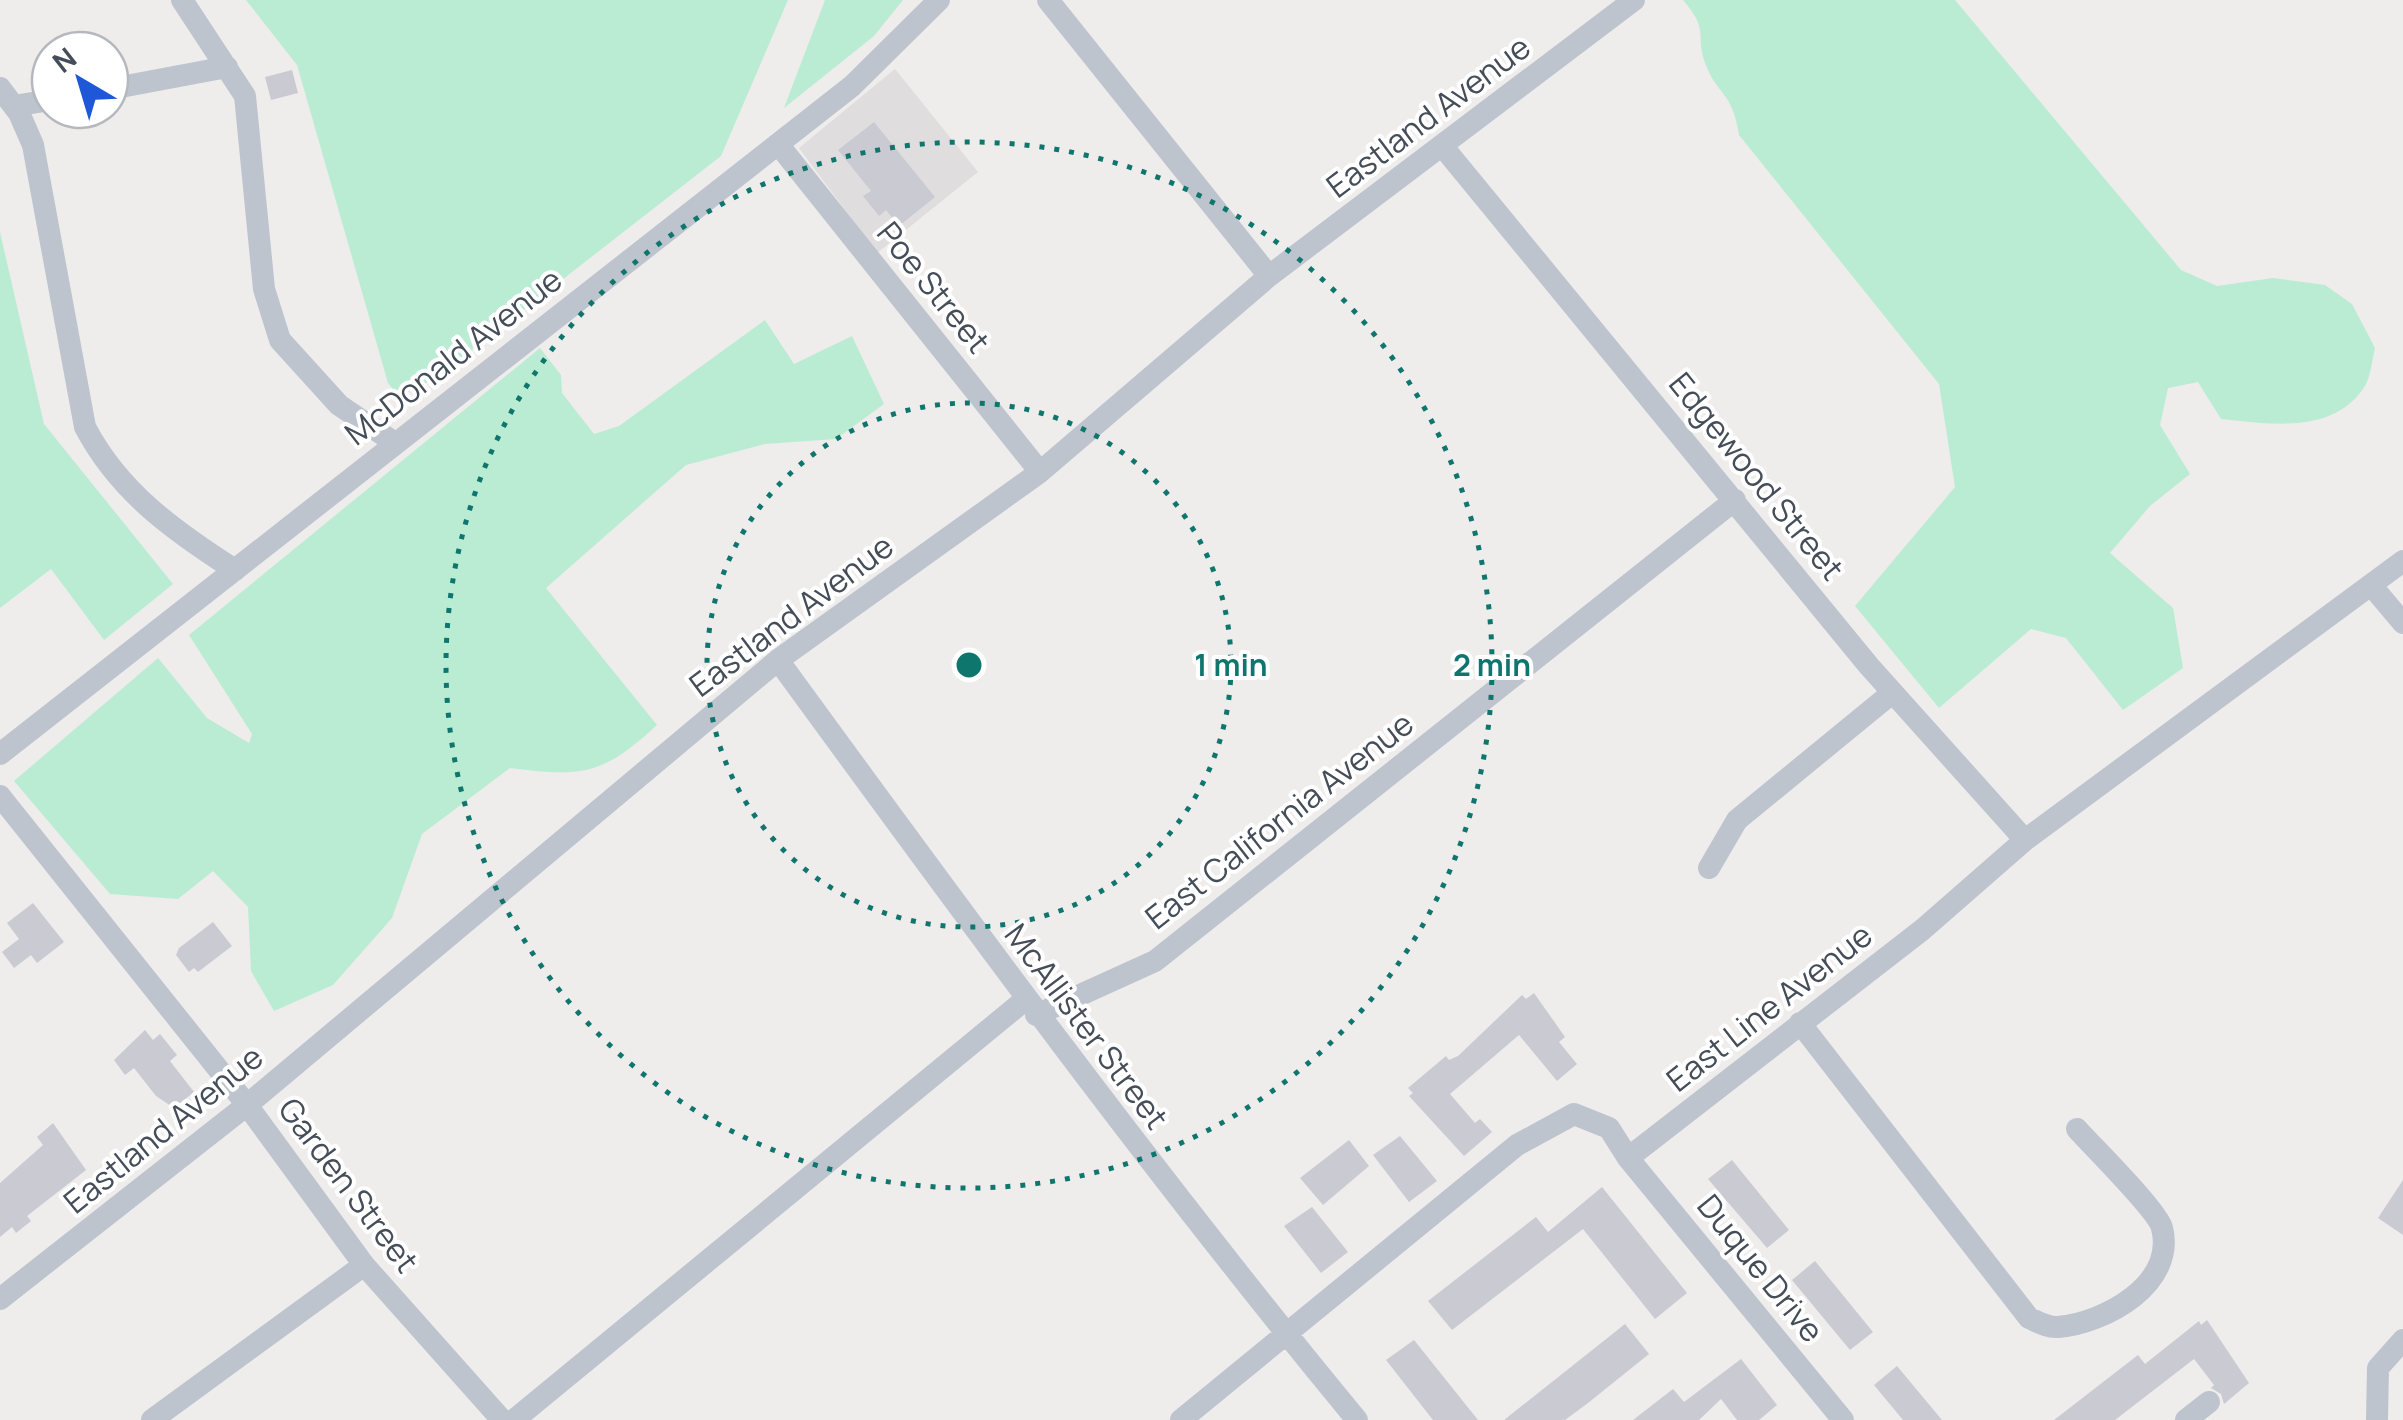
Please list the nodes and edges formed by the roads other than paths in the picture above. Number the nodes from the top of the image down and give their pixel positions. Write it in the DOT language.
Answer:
graph roads {
  1 [pos="182,0"];
  2 [pos="939,0"];
  3 [pos="1048,0"];
  4 [pos="1634,0"];
  5 [pos="227,66"];
  6 [pos="130,84"];
  7 [pos="7,97"];
  8 [pos="778,144"];
  9 [pos="1444,148"];
  10 [pos="1269,276"];
  11 [pos="394,443"];
  12 [pos="1040,472"];
  13 [pos="1734,500"];
  14 [pos="2403,561"];
  15 [pos="235,570"];
  16 [pos="2371,586"];
  17 [pos="2403,622"];
  18 [pos="778,660"];
  19 [pos="1892,692"];
  20 [pos="0,754"];
  21 [pos="0,796"];
  22 [pos="2025,840"];
  23 [pos="1709,868"];
  24 [pos="1031,1007"];
  25 [pos="1800,1023"];
  26 [pos="248,1105"];
  27 [pos="2077,1129"];
  28 [pos="1628,1158"];
  29 [pos="364,1265"];
  30 [pos="0,1300"];
  31 [pos="1287,1335"];
  32 [pos="2403,1340"];
  33 [pos="2209,1402"];
  34 [pos="152,1420"];
  35 [pos="502,1420"];
  36 [pos="514,1420"];
  37 [pos="1181,1420"];
  38 [pos="1357,1420"];
  39 [pos="1843,1420"];
  40 [pos="2186,1420"];
  41 [pos="2378,1420"];
  1 -- 5 [label="street"];
  2 -- 8 [label="street, McDonald Avenue"];
  3 -- 10 [label="street"];
  4 -- 9 [label="street, Eastland Avenue"];
  5 -- 6 [label="street"];
  5 -- 11 [label="street"];
  7 -- 15 [label="street"];
  8 -- 11 [label="street, McDonald Avenue"];
  8 -- 12 [label="street, Poe Street"];
  9 -- 10 [label="street, Eastland Avenue"];
  9 -- 13 [label="street, Edgewood Street"];
  10 -- 12 [label="street, Eastland Avenue"];
  11 -- 15 [label="street, McDonald Avenue"];
  12 -- 18 [label="street, Eastland Avenue"];
  13 -- 19 [label="street, Edgewood Street"];
  13 -- 24 [label="street, East California Avenue"];
  14 -- 16 [label="street, East Line Avenue"];
  15 -- 20 [label="street, McDonald Avenue"];
  16 -- 17 [label="street"];
  16 -- 22 [label="street, East Line Avenue"];
  18 -- 24 [label="street, McAllister Street"];
  18 -- 26 [label="street, Eastland Avenue"];
  19 -- 22 [label="street, Edgewood Street"];
  19 -- 23 [label="street"];
  21 -- 26 [label="street, Garden Street"];
  22 -- 25 [label="street, East Line Avenue"];
  24 -- 31 [label="street, McAllister Street"];
  24 -- 36 [label="street, East California Avenue"];
  25 -- 27 [label="street"];
  25 -- 28 [label="street, East Line Avenue"];
  26 -- 29 [label="street, Garden Street"];
  26 -- 30 [label="street, Eastland Avenue"];
  28 -- 31 [label="street"];
  28 -- 39 [label="street, Duque Drive"];
  29 -- 34 [label="street"];
  29 -- 35 [label="street, Garden Street"];
  31 -- 37 [label="street"];
  31 -- 38 [label="street, McAllister Street"];
  32 -- 41 [label="street"];
  33 -- 40 [label="street"];
}
